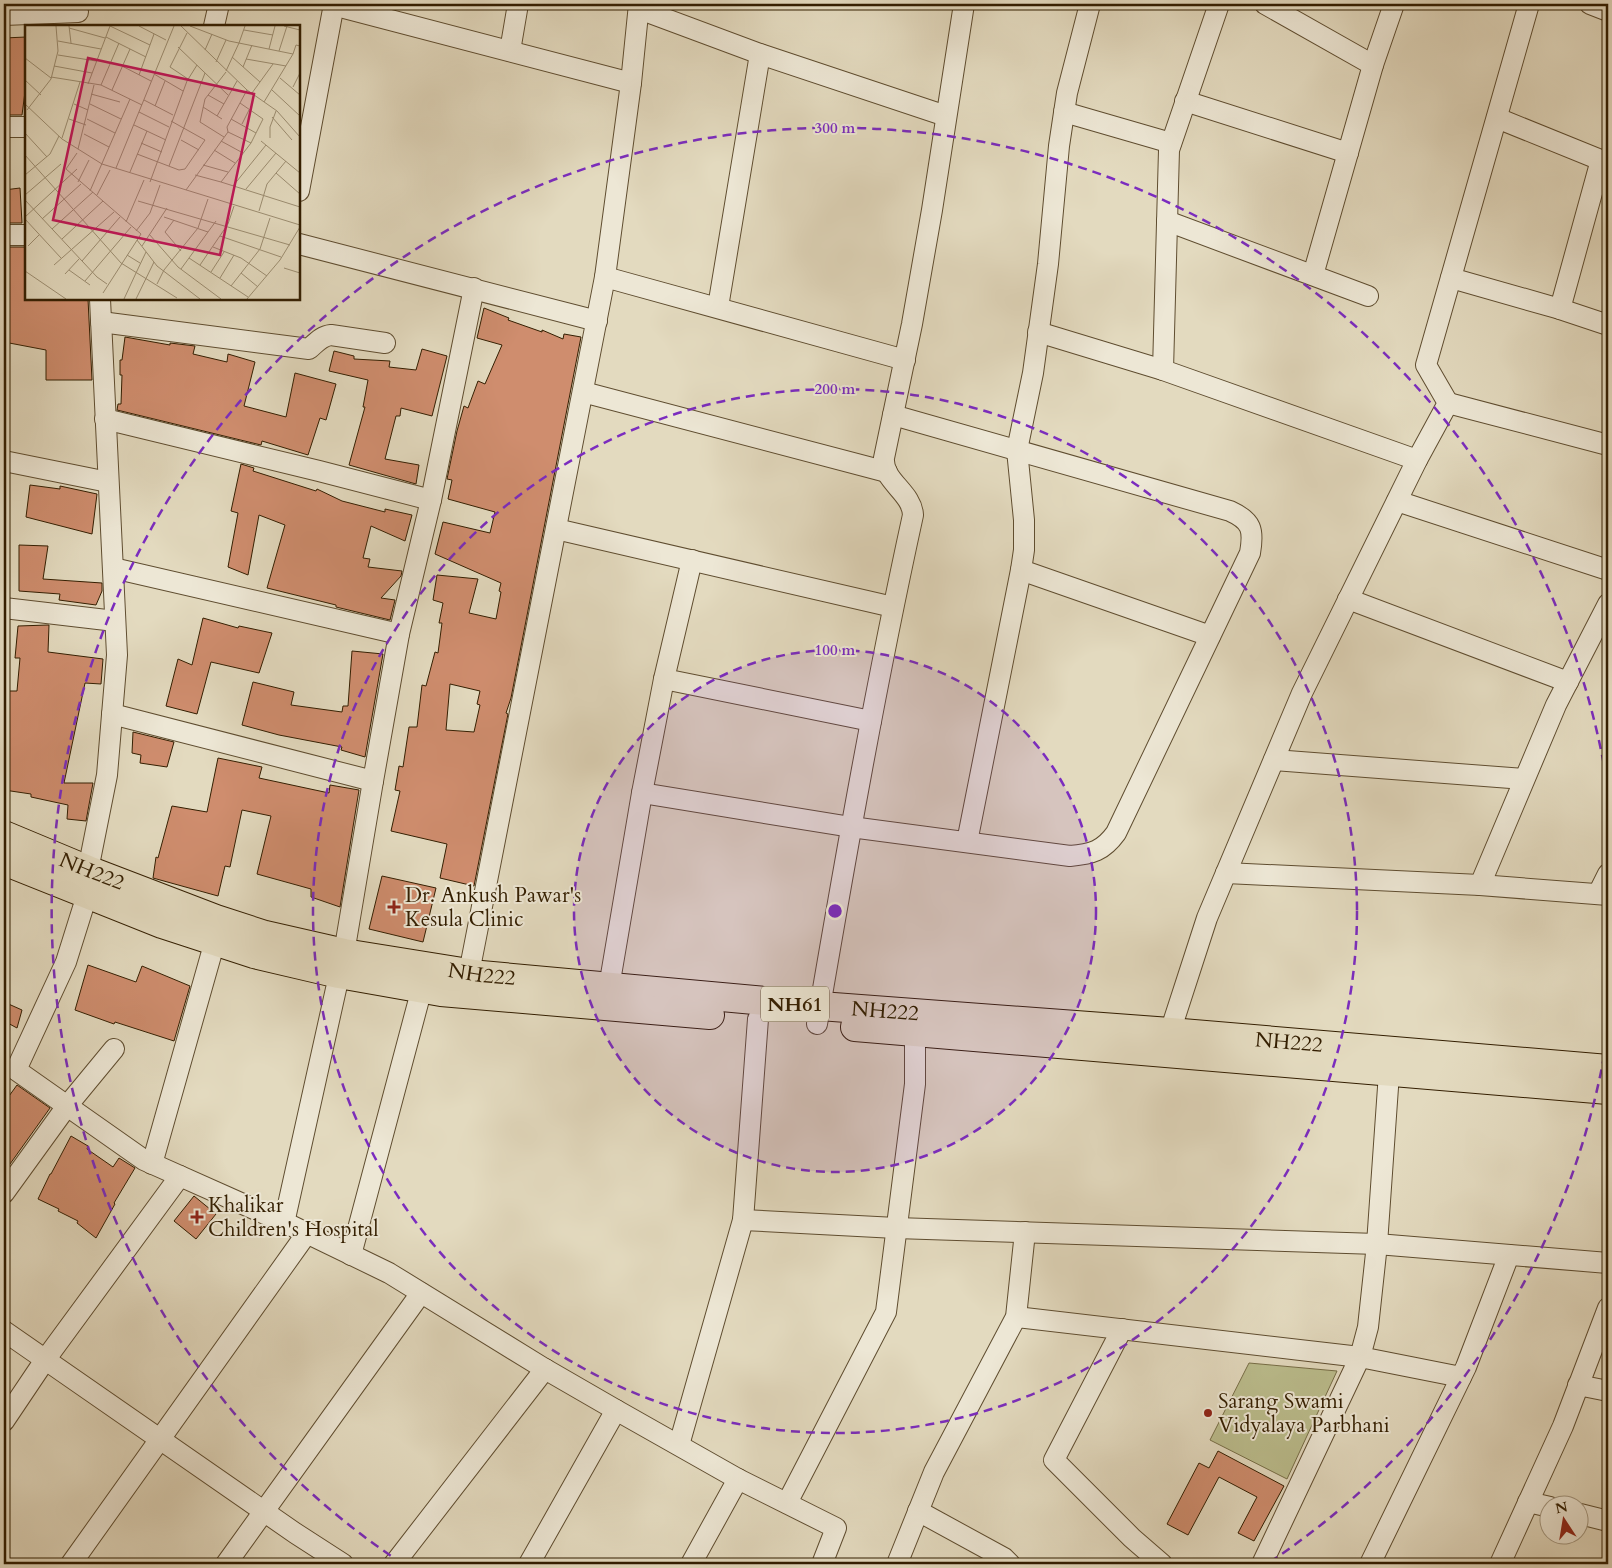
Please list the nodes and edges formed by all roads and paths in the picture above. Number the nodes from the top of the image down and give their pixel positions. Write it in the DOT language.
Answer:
graph roads {
  1 [pos="219,4"];
  2 [pos="333,4"];
  3 [pos="518,4"];
  4 [pos="964,4"];
  5 [pos="1090,4"];
  6 [pos="1219,4"];
  7 [pos="1265,4"];
  8 [pos="1394,4"];
  9 [pos="1529,4"];
  10 [pos="1590,4"];
  11 [pos="639,6"];
  12 [pos="1608,11"];
  13 [pos="78,14"];
  14 [pos="4,15"];
  15 [pos="214,25"];
  16 [pos="510,52"];
  17 [pos="760,54"];
  18 [pos="1373,65"];
  19 [pos="631,84"];
  20 [pos="1185,101"];
  21 [pos="1064,112"];
  22 [pos="946,116"];
  23 [pos="1497,118"];
  24 [pos="4,127"];
  25 [pos="25,127"];
  26 [pos="1171,143"];
  27 [pos="1348,153"];
  28 [pos="1605,161"];
  29 [pos="300,186"];
  30 [pos="1168,221"];
  31 [pos="4,235"];
  32 [pos="25,235"];
  33 [pos="300,244"];
  34 [pos="1313,276"];
  35 [pos="605,277"];
  36 [pos="1451,278"];
  37 [pos="474,288"];
  38 [pos="1368,296"];
  39 [pos="100,300"];
  40 [pos="718,308"];
  41 [pos="1560,309"];
  42 [pos="596,321"];
  43 [pos="101,322"];
  44 [pos="1608,325"];
  45 [pos="1038,332"];
  46 [pos="385,343"];
  47 [pos="904,360"];
  48 [pos="1164,370"];
  49 [pos="583,392"];
  50 [pos="1448,403"];
  51 [pos="893,415"];
  52 [pos="106,419"];
  53 [pos="1608,446"];
  54 [pos="1017,450"];
  55 [pos="1417,460"];
  56 [pos="4,461"];
  57 [pos="887,472"];
  58 [pos="108,482"];
  59 [pos="431,500"];
  60 [pos="1397,501"];
  61 [pos="556,529"];
  62 [pos="692,560"];
  63 [pos="113,568"];
  64 [pos="1021,570"];
  65 [pos="1608,570"];
  66 [pos="1348,599"];
  67 [pos="1608,604"];
  68 [pos="893,606"];
  69 [pos="4,608"];
  70 [pos="115,621"];
  71 [pos="399,634"];
  72 [pos="1210,636"];
  73 [pos="664,679"];
  74 [pos="1568,682"];
  75 [pos="112,714"];
  76 [pos="871,721"];
  77 [pos="1274,760"];
  78 [pos="1524,779"];
  79 [pos="373,781"];
  80 [pos="642,793"];
  81 [pos="851,827"];
  82 [pos="4,835"];
  83 [pos="967,842"];
  84 [pos="4,861"];
  85 [pos="1226,872"];
  86 [pos="1608,874"];
  87 [pos="87,883"];
  88 [pos="1480,885"];
  89 [pos="1603,894"];
  90 [pos="215,941"];
  91 [pos="342,963"];
  92 [pos="469,973"];
  93 [pos="609,987"];
  94 [pos="422,988"];
  95 [pos="819,1015"];
  96 [pos="758,1019"];
  97 [pos="916,1032"];
  98 [pos="1170,1032"];
  99 [pos="114,1049"];
  100 [pos="1608,1069"];
  101 [pos="1389,1072"];
  102 [pos="1608,1090"];
  103 [pos="67,1106"];
  104 [pos="152,1164"];
  105 [pos="180,1176"];
  106 [pos="4,1193"];
  107 [pos="743,1220"];
  108 [pos="284,1222"];
  109 [pos="896,1228"];
  110 [pos="1025,1232"];
  111 [pos="307,1234"];
  112 [pos="1377,1244"];
  113 [pos="351,1255"];
  114 [pos="1509,1255"];
  115 [pos="1608,1262"];
  116 [pos="421,1293"];
  117 [pos="1608,1308"];
  118 [pos="1016,1317"];
  119 [pos="1122,1330"];
  120 [pos="4,1331"];
  121 [pos="1360,1357"];
  122 [pos="45,1360"];
  123 [pos="545,1369"];
  124 [pos="1461,1377"];
  125 [pos="1578,1385"];
  126 [pos="1608,1391"];
  127 [pos="616,1410"];
  128 [pos="4,1421"];
  129 [pos="160,1439"];
  130 [pos="678,1445"];
  131 [pos="738,1479"];
  132 [pos="1528,1502"];
  133 [pos="787,1503"];
  134 [pos="1540,1505"];
  135 [pos="263,1511"];
  136 [pos="918,1511"];
  137 [pos="1590,1516"];
  138 [pos="1608,1521"];
  139 [pos="71,1564"];
  140 [pos="226,1564"];
  141 [pos="343,1564"];
  142 [pos="394,1564"];
  143 [pos="529,1564"];
  144 [pos="691,1564"];
  145 [pos="822,1564"];
  146 [pos="897,1564"];
  147 [pos="1010,1564"];
  148 [pos="1162,1564"];
  149 [pos="1262,1564"];
  150 [pos="1370,1564"];
  151 [pos="1500,1564"];
  1 -- 15 [label="street"];
  2 -- 16 [label="street"];
  2 -- 29 [label="street"];
  3 -- 16 [label="street"];
  4 -- 22 [label="street"];
  5 -- 21 [label="street"];
  6 -- 20 [label="street"];
  7 -- 18 [label="street"];
  8 -- 18 [label="street"];
  9 -- 23 [label="street"];
  10 -- 12 [label="street"];
  11 -- 17 [label="street"];
  11 -- 19 [label="street"];
  13 -- 14 [label="street"];
  16 -- 19 [label="street"];
  17 -- 22 [label="street"];
  17 -- 40 [label="street"];
  18 -- 27 [label="street"];
  19 -- 35 [label="street"];
  20 -- 26 [label="street"];
  20 -- 27 [label="street"];
  21 -- 26 [label="street"];
  21 -- 45 [label="street"];
  22 -- 47 [label="street"];
  23 -- 28 [label="street"];
  23 -- 36 [label="street"];
  24 -- 25 [label="street"];
  26 -- 30 [label="street"];
  27 -- 34 [label="street"];
  28 -- 41 [label="street"];
  30 -- 34 [label="street"];
  30 -- 48 [label="street"];
  31 -- 32 [label="street"];
  33 -- 37 [label="street"];
  34 -- 38 [label="street"];
  35 -- 40 [label="street"];
  35 -- 42 [label="street"];
  36 -- 41 [label="street"];
  36 -- 50 [label="street"];
  37 -- 42 [label="street"];
  37 -- 59 [label="street"];
  39 -- 43 [label="street"];
  40 -- 47 [label="street"];
  41 -- 44 [label="street"];
  42 -- 49 [label="street"];
  43 -- 46 [label="street"];
  43 -- 52 [label="street"];
  45 -- 48 [label="street"];
  45 -- 54 [label="street"];
  47 -- 51 [label="street"];
  48 -- 55 [label="street"];
  49 -- 57 [label="street"];
  49 -- 61 [label="street"];
  50 -- 53 [label="street"];
  50 -- 55 [label="street"];
  51 -- 54 [label="street"];
  51 -- 57 [label="street"];
  52 -- 58 [label="street"];
  52 -- 59 [label="street"];
  54 -- 64 [label="street"];
  54 -- 72 [label="street"];
  55 -- 60 [label="street"];
  56 -- 58 [label="street"];
  57 -- 68 [label="street"];
  58 -- 63 [label="street"];
  59 -- 71 [label="street"];
  60 -- 65 [label="street"];
  60 -- 66 [label="street"];
  61 -- 62 [label="street"];
  61 -- 92 [label="street"];
  62 -- 68 [label="street"];
  62 -- 73 [label="street"];
  63 -- 70 [label="street"];
  63 -- 71 [label="street"];
  64 -- 72 [label="street"];
  64 -- 83 [label="street"];
  66 -- 74 [label="street"];
  66 -- 77 [label="street"];
  67 -- 74 [label="street"];
  68 -- 76 [label="street"];
  69 -- 70 [label="street"];
  70 -- 75 [label="street"];
  71 -- 79 [label="street"];
  72 -- 83 [label="street"];
  73 -- 76 [label="street"];
  73 -- 80 [label="street"];
  74 -- 78 [label="street"];
  75 -- 79 [label="street"];
  75 -- 87 [label="street"];
  76 -- 81 [label="street"];
  77 -- 78 [label="street"];
  77 -- 85 [label="street"];
  78 -- 88 [label="street"];
  79 -- 91 [label="street"];
  80 -- 81 [label="street"];
  80 -- 93 [label="street"];
  81 -- 83 [label="street"];
  81 -- 95 [label="street"];
  82 -- 87 [label="highway, NH222 / NH61"];
  84 -- 87 [label="highway, NH222 / NH61"];
  85 -- 88 [label="street"];
  85 -- 98 [label="street"];
  86 -- 89 [label="street"];
  87 -- 90 [label="highway, NH222 / NH61"];
  87 -- 91 [label="highway, NH222 / NH61"];
  87 -- 103 [label="street"];
  88 -- 89 [label="street"];
  90 -- 91 [label="highway, NH222 / NH61"];
  90 -- 104 [label="street"];
  91 -- 92 [label="highway, NH222 / NH61"];
  91 -- 94 [label="highway, NH222 / NH61"];
  91 -- 108 [label="street"];
  92 -- 93 [label="highway, NH222 / NH61"];
  93 -- 95 [label="highway, NH222 / NH61"];
  94 -- 96 [label="highway, NH222 / NH61"];
  94 -- 113 [label="street"];
  95 -- 96 [label="highway, NH222 / NH61"];
  95 -- 97 [label="highway, NH222 / NH61"];
  95 -- 98 [label="highway, NH222 / NH61"];
  96 -- 107 [label="street"];
  97 -- 101 [label="highway, NH222 / NH61"];
  97 -- 109 [label="street"];
  98 -- 100 [label="highway, NH222 / NH61"];
  99 -- 103 [label="street"];
  101 -- 102 [label="highway, NH222 / NH61"];
  101 -- 112 [label="street"];
  103 -- 104 [label="street"];
  103 -- 106 [label="street"];
  104 -- 105 [label="street"];
  105 -- 108 [label="street"];
  105 -- 122 [label="street"];
  107 -- 109 [label="street"];
  107 -- 130 [label="street"];
  108 -- 111 [label="street"];
  109 -- 110 [label="street"];
  109 -- 133 [label="street"];
  110 -- 112 [label="street"];
  110 -- 118 [label="street"];
  111 -- 113 [label="street"];
  111 -- 129 [label="street"];
  112 -- 114 [label="street"];
  112 -- 121 [label="street"];
  113 -- 116 [label="street"];
  114 -- 115 [label="street"];
  114 -- 124 [label="street"];
  116 -- 123 [label="street"];
  116 -- 135 [label="street"];
  117 -- 125 [label="street"];
  118 -- 119 [label="street"];
  118 -- 136 [label="street"];
  119 -- 121 [label="street"];
  119 -- 148 [label="street"];
  120 -- 122 [label="street"];
  121 -- 124 [label="street"];
  121 -- 149 [label="street"];
  122 -- 128 [label="street"];
  122 -- 129 [label="street"];
  123 -- 127 [label="street"];
  123 -- 142 [label="street"];
  124 -- 150 [label="street"];
  125 -- 126 [label="street"];
  125 -- 132 [label="street"];
  127 -- 130 [label="street"];
  127 -- 143 [label="street"];
  129 -- 135 [label="street"];
  129 -- 139 [label="street"];
  130 -- 131 [label="street"];
  131 -- 133 [label="street"];
  131 -- 144 [label="street"];
  132 -- 134 [label="street"];
  132 -- 151 [label="street"];
  133 -- 145 [label="street"];
  135 -- 140 [label="street"];
  135 -- 141 [label="street"];
  136 -- 146 [label="street"];
  136 -- 147 [label="street"];
  137 -- 138 [label="street"];
}
